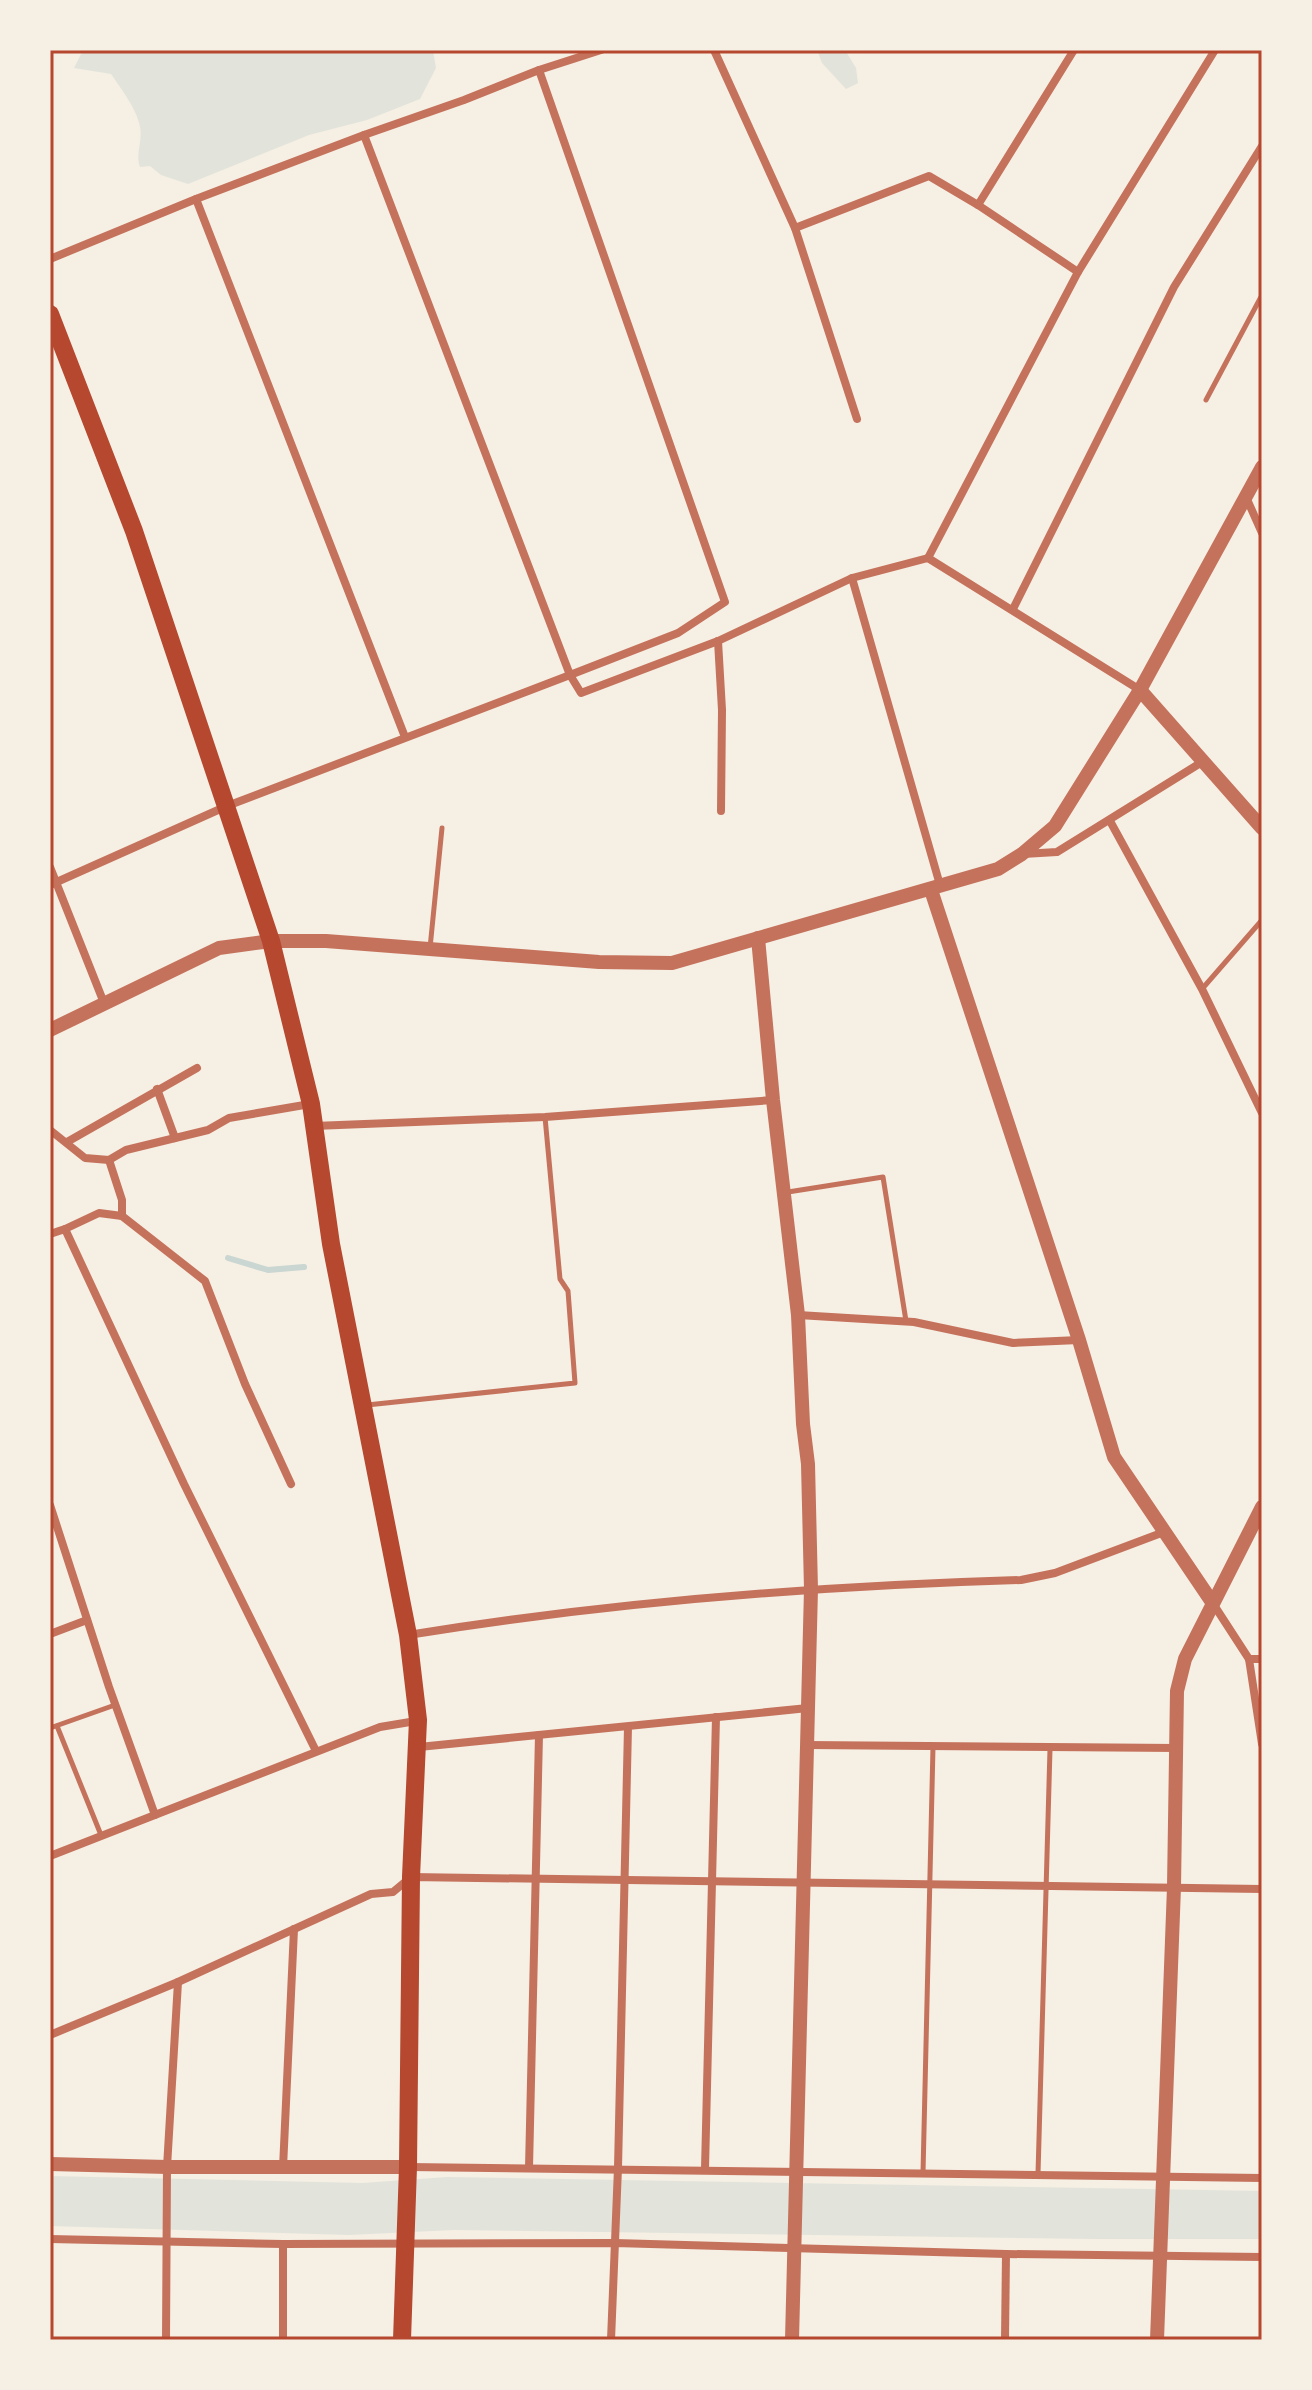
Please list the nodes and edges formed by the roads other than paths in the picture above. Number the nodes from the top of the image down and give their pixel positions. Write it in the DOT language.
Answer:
graph roads {
  1 [pos="601,50"];
  2 [pos="714,50"];
  3 [pos="1074,50"];
  4 [pos="1215,50"];
  5 [pos="539,70"];
  6 [pos="364,135"];
  7 [pos="1262,146"];
  8 [pos="196,199"];
  9 [pos="978,205"];
  10 [pos="795,228"];
  11 [pos="50,259"];
  12 [pos="1078,272"];
  13 [pos="1262,295"];
  14 [pos="50,314"];
  15 [pos="1206,400"];
  16 [pos="857,419"];
  17 [pos="1262,467"];
  18 [pos="1246,497"];
  19 [pos="1262,533"];
  20 [pos="928,558"];
  21 [pos="852,578"];
  22 [pos="1013,609"];
  23 [pos="718,641"];
  24 [pos="570,675"];
  25 [pos="1140,690"];
  26 [pos="405,737"];
  27 [pos="1202,762"];
  28 [pos="227,806"];
  29 [pos="721,811"];
  30 [pos="1110,821"];
  31 [pos="442,828"];
  32 [pos="1262,828"];
  33 [pos="1022,854"];
  34 [pos="50,867"];
  35 [pos="53,884"];
  36 [pos="936,887"];
  37 [pos="1262,920"];
  38 [pos="758,938"];
  39 [pos="271,941"];
  40 [pos="430,949"];
  41 [pos="1202,989"];
  42 [pos="104,1003"];
  43 [pos="50,1030"];
  44 [pos="197,1068"];
  45 [pos="157,1089"];
  46 [pos="773,1100"];
  47 [pos="311,1104"];
  48 [pos="1262,1113"];
  49 [pos="545,1117"];
  50 [pos="314,1126"];
  51 [pos="50,1130"];
  52 [pos="175,1138"];
  53 [pos="67,1142"];
  54 [pos="109,1160"];
  55 [pos="783,1193"];
  56 [pos="122,1216"];
  57 [pos="65,1229"];
  58 [pos="50,1234"];
  59 [pos="798,1315"];
  60 [pos="906,1322"];
  61 [pos="1079,1340"];
  62 [pos="362,1405"];
  63 [pos="291,1484"];
  64 [pos="50,1505"];
  65 [pos="1262,1507"];
  66 [pos="1164,1532"];
  67 [pos="811,1589"];
  68 [pos="1212,1602"];
  69 [pos="87,1620"];
  70 [pos="50,1634"];
  71 [pos="408,1635"];
  72 [pos="1249,1659"];
  73 [pos="1262,1659"];
  74 [pos="115,1705"];
  75 [pos="808,1708"];
  76 [pos="716,1717"];
  77 [pos="418,1720"];
  78 [pos="57,1726"];
  79 [pos="628,1727"];
  80 [pos="50,1728"];
  81 [pos="539,1735"];
  82 [pos="1262,1744"];
  83 [pos="807,1745"];
  84 [pos="933,1747"];
  85 [pos="417,1748"];
  86 [pos="1178,1748"];
  87 [pos="1050,1749"];
  88 [pos="316,1751"];
  89 [pos="155,1815"];
  90 [pos="101,1836"];
  91 [pos="50,1856"];
  92 [pos="411,1877"];
  93 [pos="536,1879"];
  94 [pos="625,1881"];
  95 [pos="711,1882"];
  96 [pos="804,1883"];
  97 [pos="930,1885"];
  98 [pos="1045,1886"];
  99 [pos="1174,1887"];
  100 [pos="1262,1889"];
  101 [pos="294,1929"];
  102 [pos="178,1982"];
  103 [pos="50,2035"];
  104 [pos="50,2164"];
  105 [pos="167,2167"];
  106 [pos="408,2167"];
  107 [pos="283,2168"];
  108 [pos="529,2168"];
  109 [pos="618,2168"];
  110 [pos="705,2169"];
  111 [pos="797,2171"];
  112 [pos="923,2173"];
  113 [pos="1038,2174"];
  114 [pos="1164,2175"];
  115 [pos="1262,2178"];
  116 [pos="50,2239"];
  117 [pos="166,2243"];
  118 [pos="615,2243"];
  119 [pos="283,2244"];
  120 [pos="405,2245"];
  121 [pos="794,2247"];
  122 [pos="1006,2254"];
  123 [pos="1162,2254"];
  124 [pos="1262,2257"];
  125 [pos="166,2340"];
  126 [pos="283,2340"];
  127 [pos="402,2340"];
  128 [pos="611,2340"];
  129 [pos="792,2340"];
  130 [pos="1005,2340"];
  131 [pos="1157,2340"];
  1 -- 5 [label="street"];
  2 -- 10 [label="street"];
  3 -- 9 [label="street"];
  4 -- 12 [label="street"];
  5 -- 6 [label="street"];
  5 -- 24 [label="street"];
  6 -- 8 [label="street"];
  6 -- 24 [label="street"];
  7 -- 22 [label="street"];
  8 -- 11 [label="street"];
  8 -- 26 [label="street"];
  9 -- 10 [label="street"];
  9 -- 12 [label="street"];
  10 -- 16 [label="street"];
  12 -- 20 [label="street"];
  13 -- 15 [label="lane"];
  14 -- 28 [label="highway"];
  17 -- 18 [label="street"];
  18 -- 19 [label="street"];
  18 -- 25 [label="street"];
  20 -- 21 [label="street"];
  20 -- 22 [label="street"];
  21 -- 23 [label="street"];
  21 -- 36 [label="street"];
  22 -- 25 [label="street"];
  23 -- 24 [label="street"];
  23 -- 29 [label="street"];
  24 -- 26 [label="street"];
  25 -- 27 [label="street"];
  25 -- 33 [label="street"];
  26 -- 28 [label="street"];
  27 -- 30 [label="street"];
  27 -- 32 [label="street"];
  28 -- 35 [label="street"];
  28 -- 39 [label="highway"];
  30 -- 33 [label="street"];
  30 -- 41 [label="street"];
  31 -- 40 [label="lane"];
  33 -- 36 [label="street"];
  34 -- 35 [label="street"];
  35 -- 42 [label="street"];
  36 -- 38 [label="street"];
  36 -- 61 [label="street"];
  37 -- 41 [label="lane"];
  38 -- 40 [label="street"];
  38 -- 46 [label="street"];
  39 -- 40 [label="street"];
  39 -- 42 [label="street"];
  39 -- 47 [label="highway"];
  41 -- 48 [label="street"];
  42 -- 43 [label="street"];
  44 -- 45 [label="street"];
  45 -- 52 [label="street"];
  45 -- 53 [label="street"];
  46 -- 49 [label="street"];
  46 -- 55 [label="street"];
  47 -- 50 [label="highway"];
  47 -- 52 [label="street"];
  49 -- 50 [label="street"];
  49 -- 62 [label="lane"];
  50 -- 62 [label="highway"];
  51 -- 53 [label="street"];
  52 -- 54 [label="street"];
  53 -- 54 [label="street"];
  54 -- 56 [label="street"];
  55 -- 59 [label="street"];
  55 -- 60 [label="lane"];
  56 -- 57 [label="street"];
  56 -- 63 [label="street"];
  57 -- 58 [label="street"];
  57 -- 88 [label="street"];
  59 -- 60 [label="street"];
  59 -- 67 [label="street"];
  60 -- 61 [label="street"];
  61 -- 66 [label="street"];
  62 -- 71 [label="highway"];
  64 -- 69 [label="street"];
  65 -- 68 [label="street"];
  66 -- 67 [label="street"];
  66 -- 68 [label="street"];
  67 -- 71 [label="street"];
  67 -- 75 [label="street"];
  68 -- 72 [label="street"];
  68 -- 86 [label="street"];
  69 -- 70 [label="street"];
  69 -- 74 [label="street"];
  71 -- 77 [label="highway"];
  72 -- 73 [label="street"];
  72 -- 82 [label="street"];
  74 -- 78 [label="lane"];
  74 -- 89 [label="street"];
  75 -- 76 [label="street"];
  75 -- 83 [label="street"];
  76 -- 79 [label="street"];
  76 -- 95 [label="street"];
  77 -- 85 [label="highway"];
  77 -- 88 [label="street"];
  78 -- 80 [label="lane"];
  78 -- 90 [label="lane"];
  79 -- 81 [label="street"];
  79 -- 94 [label="street"];
  81 -- 85 [label="street"];
  81 -- 93 [label="street"];
  83 -- 84 [label="street"];
  83 -- 96 [label="street"];
  84 -- 87 [label="street"];
  84 -- 97 [label="lane"];
  85 -- 92 [label="highway"];
  86 -- 87 [label="street"];
  86 -- 99 [label="street"];
  87 -- 98 [label="lane"];
  88 -- 89 [label="street"];
  89 -- 90 [label="street"];
  90 -- 91 [label="street"];
  92 -- 93 [label="street"];
  92 -- 101 [label="street"];
  92 -- 106 [label="highway"];
  93 -- 94 [label="street"];
  93 -- 108 [label="street"];
  94 -- 95 [label="street"];
  94 -- 109 [label="street"];
  95 -- 96 [label="street"];
  95 -- 110 [label="street"];
  96 -- 97 [label="street"];
  96 -- 111 [label="street"];
  97 -- 98 [label="street"];
  97 -- 112 [label="lane"];
  98 -- 99 [label="street"];
  98 -- 113 [label="lane"];
  99 -- 100 [label="street"];
  99 -- 114 [label="street"];
  101 -- 102 [label="street"];
  101 -- 107 [label="street"];
  102 -- 103 [label="street"];
  102 -- 105 [label="street"];
  104 -- 105 [label="street"];
  105 -- 107 [label="street"];
  105 -- 117 [label="street"];
  106 -- 107 [label="street"];
  106 -- 108 [label="street"];
  106 -- 120 [label="highway"];
  108 -- 109 [label="street"];
  109 -- 110 [label="street"];
  109 -- 118 [label="street"];
  110 -- 111 [label="street"];
  111 -- 112 [label="street"];
  111 -- 121 [label="street"];
  112 -- 113 [label="street"];
  113 -- 114 [label="street"];
  114 -- 115 [label="street"];
  114 -- 123 [label="street"];
  116 -- 117 [label="street"];
  117 -- 119 [label="street"];
  117 -- 125 [label="street"];
  118 -- 120 [label="street"];
  118 -- 121 [label="street"];
  118 -- 128 [label="street"];
  119 -- 120 [label="street"];
  119 -- 126 [label="street"];
  120 -- 127 [label="highway"];
  121 -- 122 [label="street"];
  121 -- 129 [label="street"];
  122 -- 123 [label="street"];
  122 -- 130 [label="street"];
  123 -- 124 [label="street"];
  123 -- 131 [label="street"];
}
